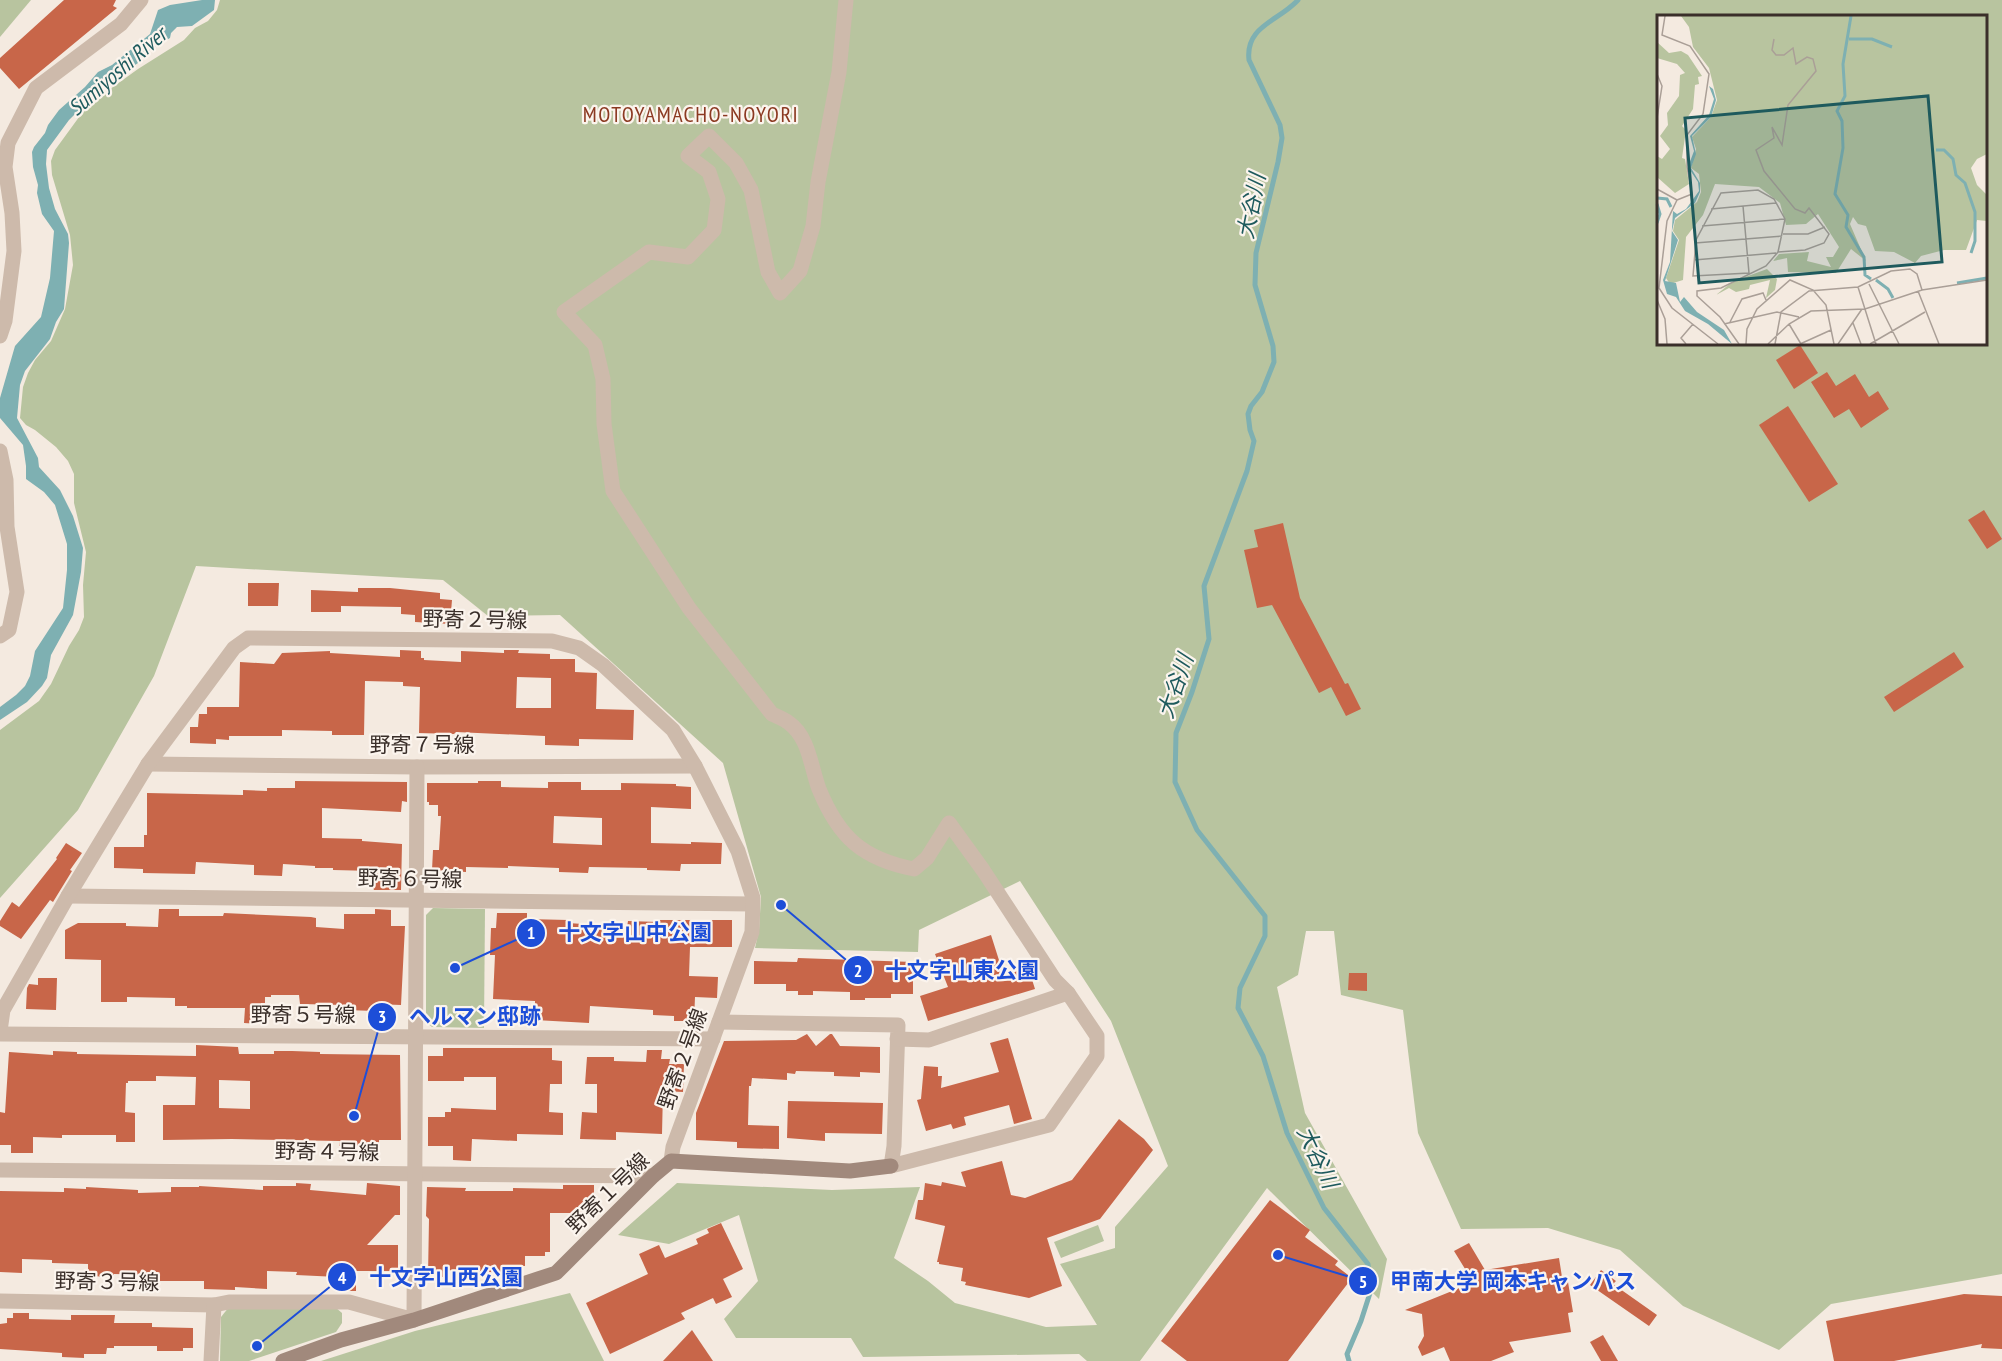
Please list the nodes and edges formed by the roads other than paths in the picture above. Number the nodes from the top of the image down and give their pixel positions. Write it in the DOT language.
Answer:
graph roads {
  1 [pos="141,0"];
  2 [pos="846,0"];
  3 [pos="0,336"];
  4 [pos="0,451"];
  5 [pos="0,636"];
  6 [pos="148,764"];
  7 [pos="695,766"];
  8 [pos="417,767"];
  9 [pos="68,896"];
  10 [pos="417,900"];
  11 [pos="753,904"];
  12 [pos="1068,993"];
  13 [pos="719,1022"];
  14 [pos="0,1032"];
  15 [pos="416,1036"];
  16 [pos="713,1039"];
  17 [pos="897,1039"];
  18 [pos="671,1161"];
  19 [pos="891,1167"];
  20 [pos="0,1170"];
  21 [pos="416,1174"];
  22 [pos="653,1176"];
  23 [pos="0,1301"];
  24 [pos="214,1305"];
  25 [pos="414,1320"];
  26 [pos="211,1361"];
  27 [pos="283,1361"];
  1 -- 3 [label="street"];
  2 -- 12 [label="street"];
  4 -- 5 [label="street"];
  6 -- 7 [label="street, 野寄２号線"];
  6 -- 8 [label="street, 野寄７号線"];
  6 -- 9 [label="street, 野寄２号線"];
  7 -- 8 [label="street, 野寄７号線"];
  7 -- 11 [label="street, 野寄２号線"];
  8 -- 10 [label="street"];
  9 -- 10 [label="street, 野寄６号線"];
  9 -- 14 [label="street, 野寄２号線"];
  10 -- 11 [label="street, 野寄６号線"];
  10 -- 15 [label="street"];
  11 -- 13 [label="street, 野寄２号線"];
  12 -- 17 [label="street"];
  12 -- 19 [label="street"];
  13 -- 16 [label="street, 野寄２号線"];
  13 -- 17 [label="street"];
  14 -- 15 [label="street, 野寄５号線"];
  15 -- 16 [label="street, 野寄５号線"];
  15 -- 21 [label="street"];
  16 -- 18 [label="street, 野寄２号線"];
  17 -- 19 [label="street"];
  18 -- 19 [label="street, 野寄１号線"];
  18 -- 22 [label="street, 野寄１号線"];
  20 -- 21 [label="street, 野寄４号線"];
  21 -- 22 [label="street, 野寄４号線"];
  21 -- 25 [label="street"];
  22 -- 25 [label="street, 野寄１号線"];
  23 -- 24 [label="street, 野寄３号線"];
  24 -- 25 [label="street, 野寄３号線"];
  24 -- 26 [label="street"];
  25 -- 27 [label="street, 野寄１号線"];
}
